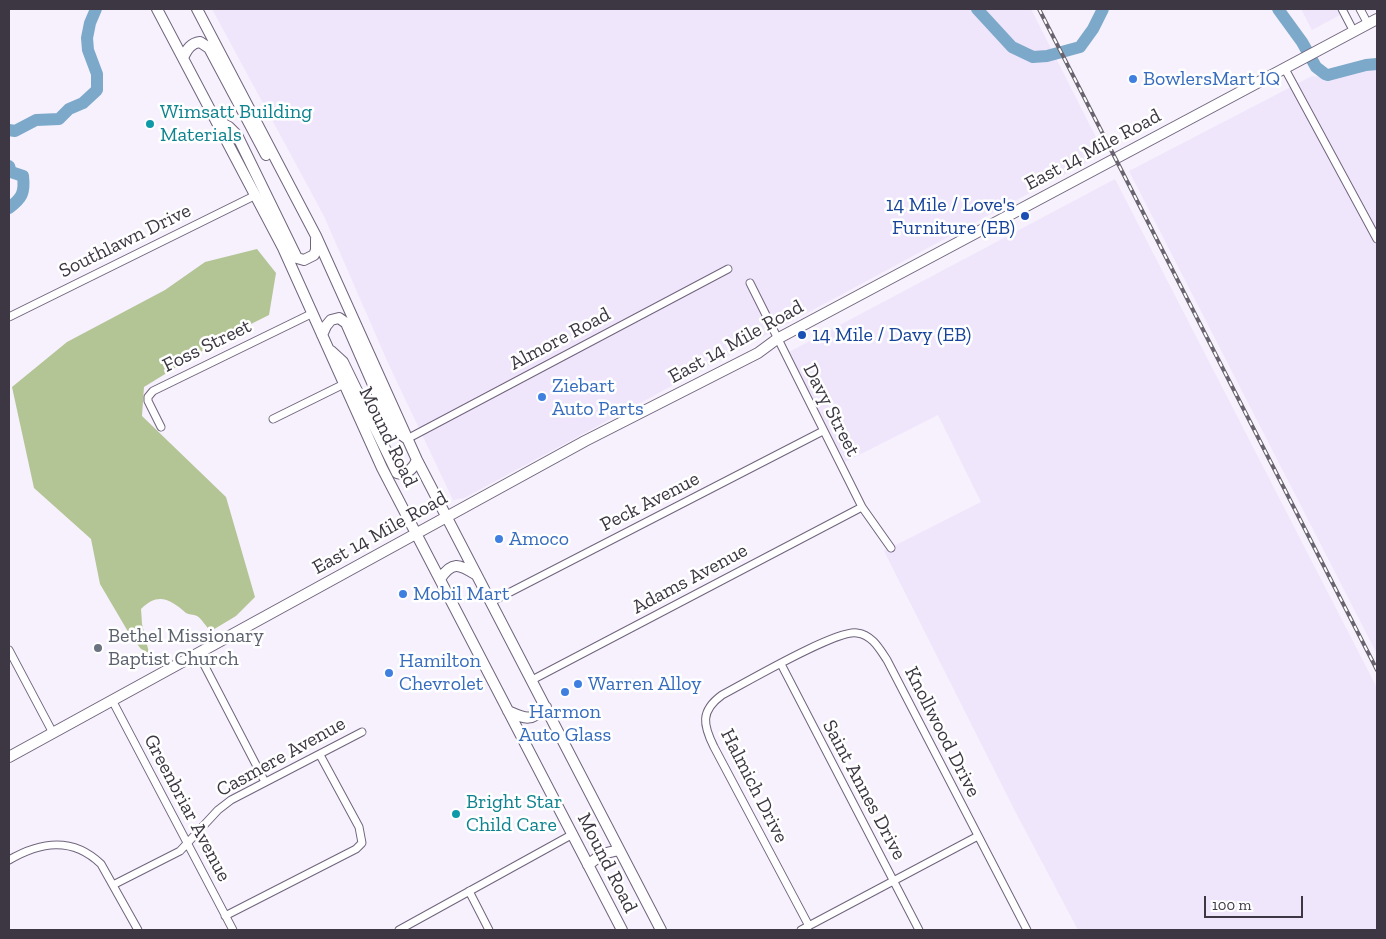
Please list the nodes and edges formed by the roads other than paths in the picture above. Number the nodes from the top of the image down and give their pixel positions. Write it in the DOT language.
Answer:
graph roads {
  1 [pos="158,9"];
  2 [pos="197,9"];
  3 [pos="1342,9"];
  4 [pos="1360,9"];
  5 [pos="1373,21"];
  6 [pos="1354,32"];
  7 [pos="183,58"];
  8 [pos="1285,69"];
  9 [pos="217,121"];
  10 [pos="294,194"];
  11 [pos="256,195"];
  12 [pos="316,236"];
  13 [pos="1377,239"];
  14 [pos="728,269"];
  15 [pos="750,283"];
  16 [pos="313,313"];
  17 [pos="9,317"];
  18 [pos="322,335"];
  19 [pos="777,339"];
  20 [pos="347,382"];
  21 [pos="273,419"];
  22 [pos="161,427"];
  23 [pos="823,432"];
  24 [pos="407,439"];
  25 [pos="417,460"];
  26 [pos="862,507"];
  27 [pos="446,516"];
  28 [pos="416,533"];
  29 [pos="891,548"];
  30 [pos="476,574"];
  31 [pos="440,579"];
  32 [pos="491,602"];
  33 [pos="9,650"];
  34 [pos="198,653"];
  35 [pos="780,664"];
  36 [pos="532,680"];
  37 [pos="112,700"];
  38 [pos="546,707"];
  39 [pos="508,711"];
  40 [pos="53,732"];
  41 [pos="362,732"];
  42 [pos="320,755"];
  43 [pos="9,757"];
  44 [pos="265,782"];
  45 [pos="573,834"];
  46 [pos="978,836"];
  47 [pos="187,843"];
  48 [pos="619,850"];
  49 [pos="9,860"];
  50 [pos="588,865"];
  51 [pos="894,881"];
  52 [pos="113,885"];
  53 [pos="469,892"];
  54 [pos="226,916"];
  55 [pos="809,926"];
  56 [pos="138,930"];
  57 [pos="233,930"];
  58 [pos="399,930"];
  59 [pos="489,930"];
  60 [pos="622,930"];
  61 [pos="661,930"];
  62 [pos="801,930"];
  63 [pos="919,930"];
  64 [pos="1027,930"];
  1 -- 7 [label="main road, Mound Road"];
  2 -- 10 [label="main road, Mound Road"];
  3 -- 6 [label="street"];
  4 -- 5 [label="street"];
  5 -- 6 [label="main road, East 14 Mile Road"];
  6 -- 8 [label="main road, East 14 Mile Road"];
  7 -- 9 [label="main road, Mound Road"];
  7 -- 10 [label="main road"];
  8 -- 13 [label="street"];
  8 -- 19 [label="main road, East 14 Mile Road"];
  9 -- 11 [label="main road, Mound Road"];
  9 -- 12 [label="main road"];
  10 -- 12 [label="main road, Mound Road"];
  11 -- 16 [label="main road, Mound Road"];
  11 -- 17 [label="street, Southlawn Drive"];
  12 -- 24 [label="main road, Mound Road"];
  14 -- 24 [label="street, Almore Road"];
  15 -- 19 [label="street, Davy Street"];
  16 -- 18 [label="main road, Mound Road"];
  16 -- 22 [label="street, Foss Street"];
  18 -- 20 [label="main road, Mound Road"];
  18 -- 24 [label="main road"];
  19 -- 23 [label="street, Davy Street"];
  19 -- 27 [label="main road, East 14 Mile Road"];
  20 -- 21 [label="street"];
  20 -- 25 [label="main road"];
  20 -- 28 [label="main road, Mound Road"];
  23 -- 26 [label="street, Davy Street"];
  23 -- 32 [label="street, Peck Avenue"];
  24 -- 25 [label="main road, Mound Road"];
  25 -- 27 [label="main road, Mound Road"];
  26 -- 29 [label="street, Davy Street"];
  26 -- 36 [label="street, Adams Avenue"];
  27 -- 28 [label="main road, East 14 Mile Road"];
  27 -- 30 [label="main road, Mound Road"];
  28 -- 31 [label="main road, Mound Road"];
  28 -- 34 [label="main road, East 14 Mile Road"];
  30 -- 31 [label="main road"];
  30 -- 32 [label="main road, Mound Road"];
  31 -- 39 [label="main road, Mound Road"];
  32 -- 36 [label="main road, Mound Road"];
  33 -- 40 [label="street"];
  34 -- 37 [label="main road, East 14 Mile Road"];
  34 -- 44 [label="street"];
  35 -- 46 [label="street, Knollwood Drive"];
  35 -- 51 [label="street, Saint Annes Drive"];
  35 -- 55 [label="street, Halmich Drive"];
  36 -- 38 [label="main road, Mound Road"];
  37 -- 40 [label="main road, East 14 Mile Road"];
  37 -- 47 [label="street, Greenbriar Avenue"];
  38 -- 39 [label="main road"];
  38 -- 48 [label="main road, Mound Road"];
  39 -- 45 [label="main road, Mound Road"];
  40 -- 43 [label="main road, East 14 Mile Road"];
  41 -- 42 [label="street, Casmere Avenue"];
  42 -- 44 [label="street, Casmere Avenue"];
  42 -- 54 [label="street"];
  44 -- 47 [label="street, Casmere Avenue"];
  45 -- 50 [label="main road, Mound Road"];
  45 -- 53 [label="street"];
  46 -- 51 [label="street"];
  46 -- 64 [label="street, Knollwood Drive"];
  47 -- 52 [label="street, Casmere Avenue"];
  47 -- 54 [label="street, Greenbriar Avenue"];
  48 -- 50 [label="main road"];
  48 -- 61 [label="main road, Mound Road"];
  49 -- 52 [label="street"];
  50 -- 60 [label="main road, Mound Road"];
  51 -- 55 [label="street"];
  51 -- 63 [label="street, Saint Annes Drive"];
  52 -- 56 [label="street"];
  53 -- 58 [label="street"];
  53 -- 59 [label="street"];
  54 -- 57 [label="street, Greenbriar Avenue"];
  55 -- 62 [label="street"];
}
